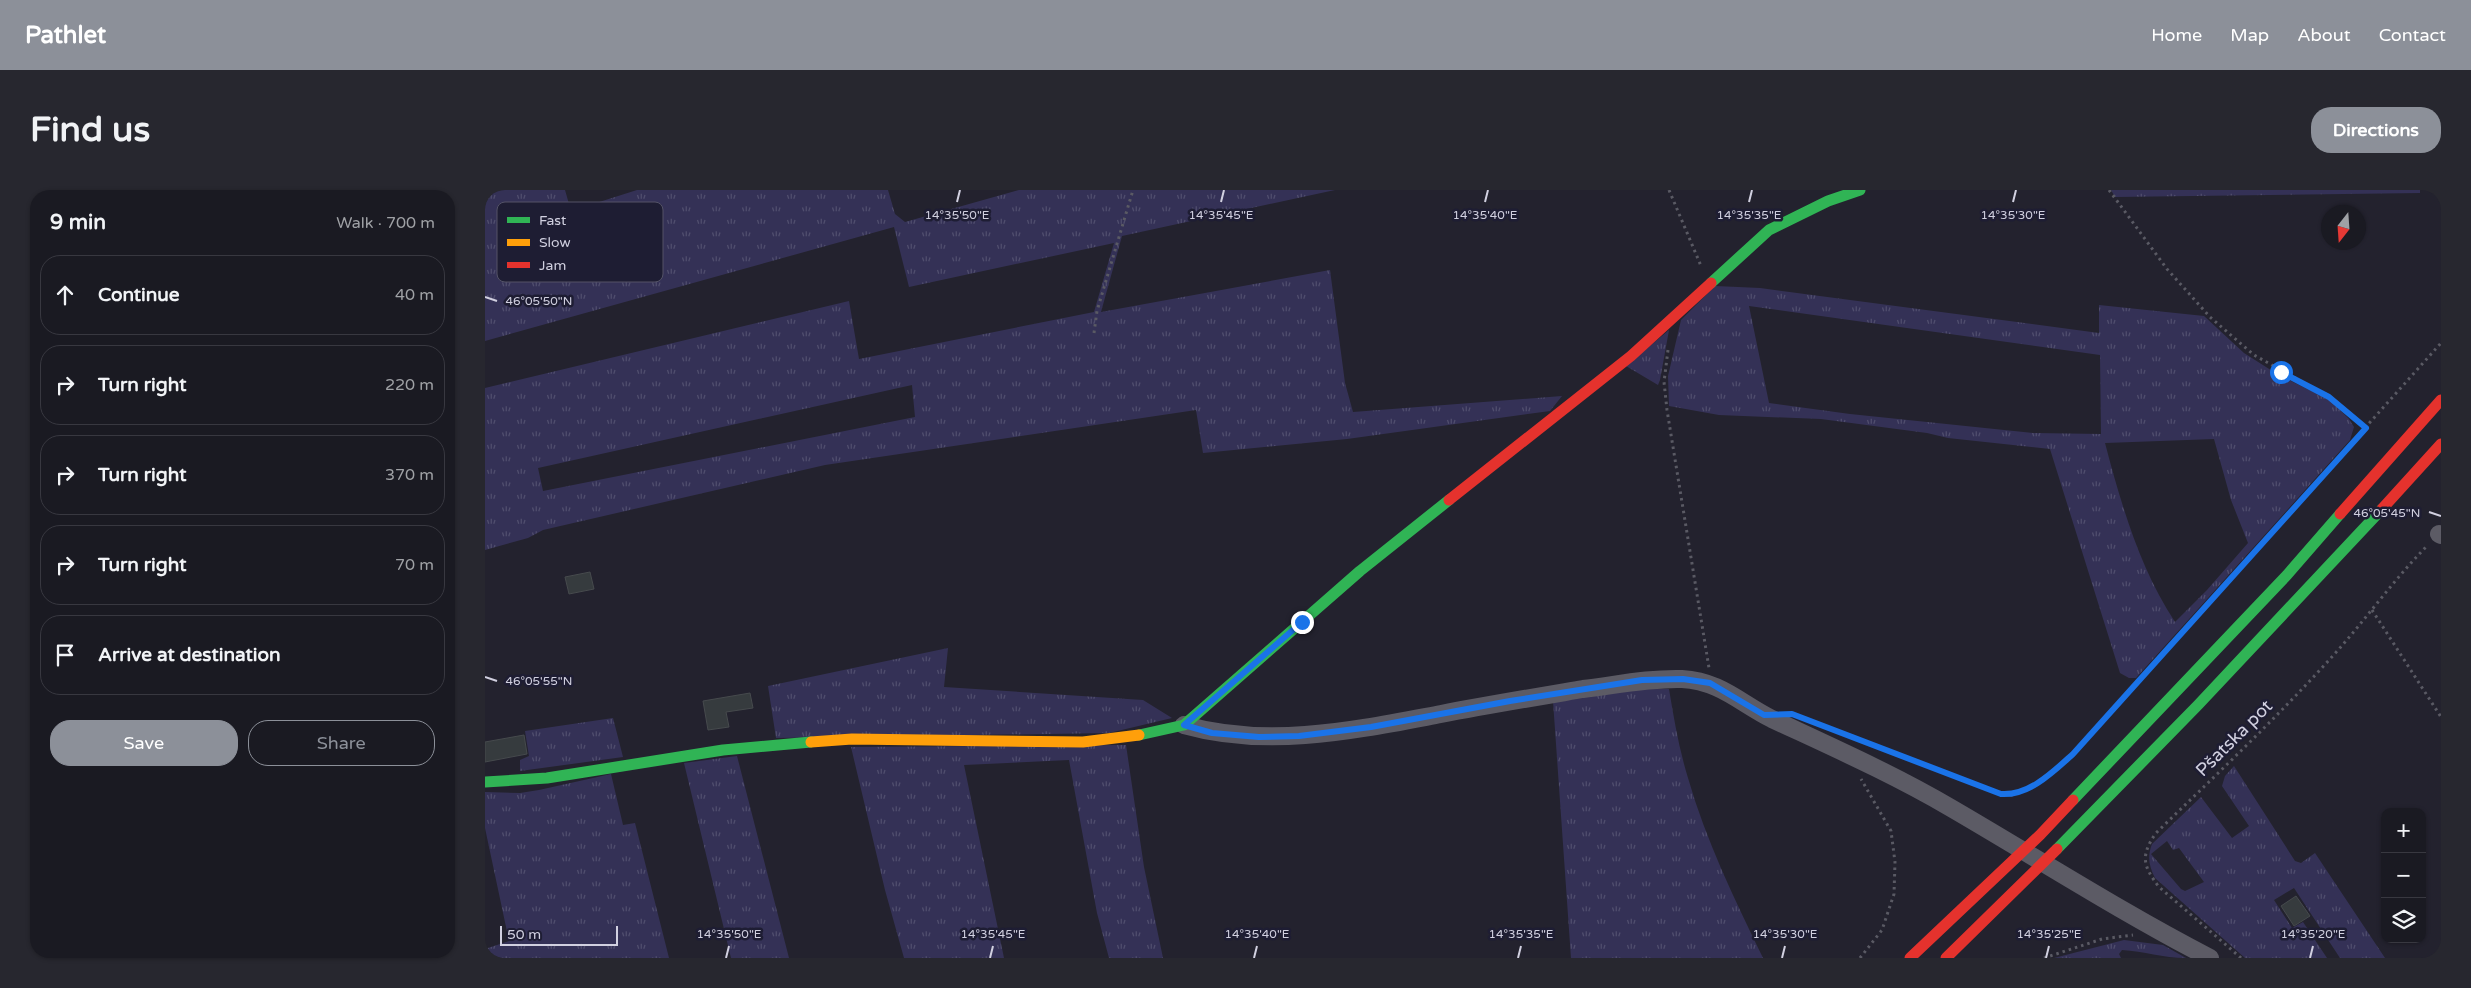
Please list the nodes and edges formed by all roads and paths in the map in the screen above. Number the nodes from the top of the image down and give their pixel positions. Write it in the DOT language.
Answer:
graph roads {
  1 [pos="1133,190"];
  2 [pos="1669,190"];
  3 [pos="1860,190"];
  4 [pos="2109,190"];
  5 [pos="1710,282"];
  6 [pos="1093,333"];
  7 [pos="2441,343"];
  8 [pos="1668,348"];
  9 [pos="2441,400"];
  10 [pos="2366,428"];
  11 [pos="2441,444"];
  12 [pos="2440,534"];
  13 [pos="2373,610"];
  14 [pos="1710,683"];
  15 [pos="2441,717"];
  16 [pos="1184,725"];
  17 [pos="1847,735"];
  18 [pos="1860,777"];
  19 [pos="485,782"];
  20 [pos="2155,930"];
  21 [pos="1860,958"];
  22 [pos="1909,958"];
  23 [pos="1946,958"];
  24 [pos="2044,958"];
  25 [pos="2210,958"];
  26 [pos="2241,958"];
  1 -- 6 [label="path"];
  2 -- 5 [label="path"];
  3 -- 5 [label="main road"];
  4 -- 10 [label="path"];
  5 -- 16 [label="main road"];
  7 -- 10 [label="path"];
  8 -- 14 [label="path"];
  9 -- 22 [label="main road"];
  10 -- 17 [label="path"];
  11 -- 23 [label="main road"];
  12 -- 13 [label="path, Pšatska pot"];
  13 -- 15 [label="path"];
  13 -- 26 [label="path, Pšatska pot"];
  14 -- 16 [label="street"];
  14 -- 20 [label="street"];
  16 -- 19 [label="main road"];
  18 -- 21 [label="path"];
  20 -- 24 [label="path"];
  20 -- 25 [label="street"];
}
